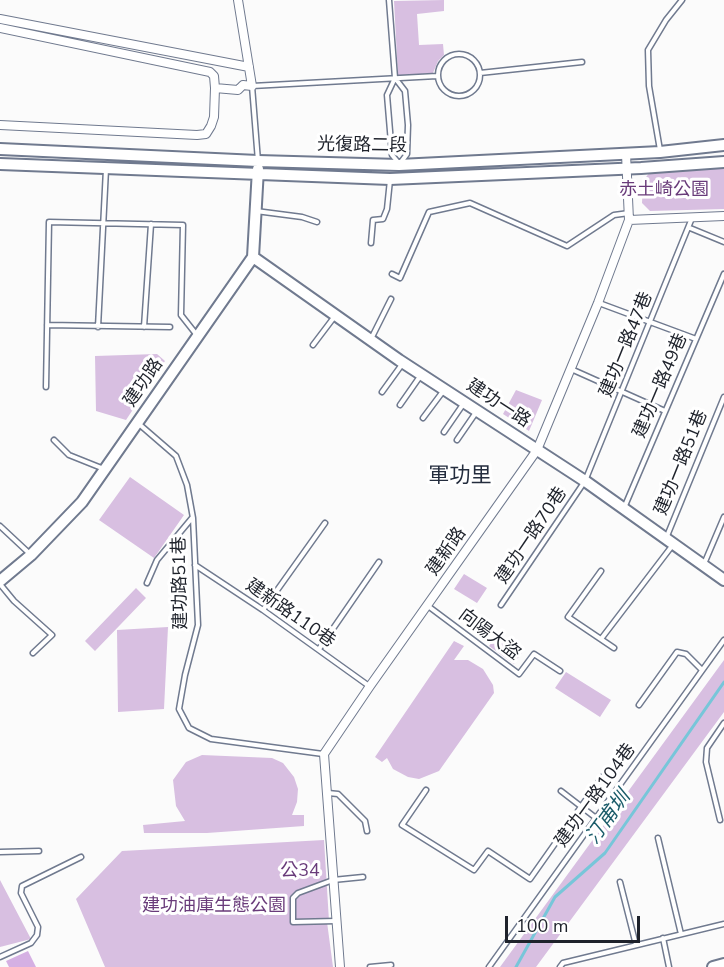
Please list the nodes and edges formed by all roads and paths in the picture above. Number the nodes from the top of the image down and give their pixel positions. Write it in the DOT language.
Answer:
graph roads {
  1 [pos="238,0"];
  2 [pos="389,0"];
  3 [pos="682,0"];
  4 [pos="0,19"];
  5 [pos="0,28"];
  6 [pos="582,62"];
  7 [pos="249,67"];
  8 [pos="480,73"];
  9 [pos="437,76"];
  10 [pos="395,78"];
  11 [pos="252,86"];
  12 [pos="215,88"];
  13 [pos="0,125"];
  14 [pos="724,145"];
  15 [pos="0,149"];
  16 [pos="660,152"];
  17 [pos="626,154"];
  18 [pos="258,161"];
  19 [pos="724,162"];
  20 [pos="0,164"];
  21 [pos="399,165"];
  22 [pos="626,168"];
  23 [pos="106,169"];
  24 [pos="258,175"];
  25 [pos="395,179"];
  26 [pos="256,211"];
  27 [pos="724,216"];
  28 [pos="629,217"];
  29 [pos="693,218"];
  30 [pos="317,222"];
  31 [pos="102,223"];
  32 [pos="151,224"];
  33 [pos="690,228"];
  34 [pos="724,242"];
  35 [pos="371,243"];
  36 [pos="253,257"];
  37 [pos="392,274"];
  38 [pos="724,274"];
  39 [pos="391,298"];
  40 [pos="598,303"];
  41 [pos="335,315"];
  42 [pos="651,322"];
  43 [pos="47,325"];
  44 [pos="98,327"];
  45 [pos="144,327"];
  46 [pos="170,327"];
  47 [pos="197,335"];
  48 [pos="696,339"];
  49 [pos="370,340"];
  50 [pos="313,345"];
  51 [pos="403,362"];
  52 [pos="570,369"];
  53 [pos="422,374"];
  54 [pos="45,387"];
  55 [pos="444,389"];
  56 [pos="382,392"];
  57 [pos="622,392"];
  58 [pos="724,397"];
  59 [pos="465,402"];
  60 [pos="400,405"];
  61 [pos="477,411"];
  62 [pos="665,411"];
  63 [pos="423,418"];
  64 [pos="137,422"];
  65 [pos="444,432"];
  66 [pos="54,440"];
  67 [pos="457,440"];
  68 [pos="537,450"];
  69 [pos="104,469"];
  70 [pos="585,482"];
  71 [pos="624,509"];
  72 [pos="193,518"];
  73 [pos="724,518"];
  74 [pos="325,523"];
  75 [pos="0,526"];
  76 [pos="669,543"];
  77 [pos="31,555"];
  78 [pos="380,562"];
  79 [pos="194,565"];
  80 [pos="703,566"];
  81 [pos="601,571"];
  82 [pos="724,580"];
  83 [pos="0,582"];
  84 [pos="147,583"];
  85 [pos="427,605"];
  86 [pos="501,605"];
  87 [pos="263,610"];
  88 [pos="601,639"];
  89 [pos="724,640"];
  90 [pos="614,648"];
  91 [pos="319,649"];
  92 [pos="33,653"];
  93 [pos="702,670"];
  94 [pos="560,672"];
  95 [pos="370,686"];
  96 [pos="639,705"];
  97 [pos="724,723"];
  98 [pos="324,754"];
  99 [pos="602,777"];
  100 [pos="426,790"];
  101 [pos="561,791"];
  102 [pos="327,793"];
  103 [pos="581,806"];
  104 [pos="596,818"];
  105 [pos="720,820"];
  106 [pos="367,831"];
  107 [pos="658,838"];
  108 [pos="39,851"];
  109 [pos="0,852"];
  110 [pos="81,857"];
  111 [pos="363,877"];
  112 [pos="333,880"];
  113 [pos="620,882"];
  114 [pos="336,921"];
  115 [pos="724,924"];
  116 [pos="681,934"];
  117 [pos="663,938"];
  118 [pos="636,945"];
  119 [pos="0,957"];
  120 [pos="724,964"];
  121 [pos="391,965"];
  122 [pos="340,967"];
  123 [pos="370,967"];
  124 [pos="489,967"];
  125 [pos="561,967"];
  126 [pos="669,967"];
  127 [pos="713,967"];
  1 -- 7 [label="street"];
  2 -- 10 [label="lane"];
  3 -- 16 [label="lane"];
  4 -- 7 [label="street"];
  5 -- 12 [label="street"];
  6 -- 8 [label="lane"];
  7 -- 11 [label="street"];
  8 -- 9 [label="lane"];
  8 -- 9 [label="lane"];
  9 -- 10 [label="lane"];
  10 -- 11 [label="lane"];
  10 -- 21 [label="lane"];
  10 -- 21 [label="lane"];
  11 -- 12 [label="street"];
  11 -- 18 [label="lane"];
  12 -- 13 [label="street"];
  14 -- 16 [label="main road, 光復路二段"];
  15 -- 18 [label="main road, 光復路二段"];
  16 -- 17 [label="main road, 光復路二段"];
  17 -- 21 [label="main road, 光復路二段"];
  17 -- 22 [label="street, 建新路"];
  18 -- 21 [label="main road, 光復路二段"];
  18 -- 24 [label="main road"];
  19 -- 22 [label="main road, 光復路二段"];
  20 -- 23 [label="main road, 光復路二段"];
  21 -- 25 [label="street"];
  22 -- 25 [label="main road, 光復路二段"];
  22 -- 28 [label="street, 建新路"];
  23 -- 24 [label="main road, 光復路二段"];
  23 -- 31 [label="lane"];
  24 -- 25 [label="main road, 光復路二段"];
  24 -- 26 [label="main road"];
  25 -- 35 [label="lane"];
  26 -- 30 [label="lane"];
  26 -- 36 [label="main road"];
  27 -- 29 [label="street"];
  28 -- 29 [label="street"];
  28 -- 37 [label="lane"];
  28 -- 40 [label="street, 建新路"];
  29 -- 33 [label="lane, 建功一路47巷"];
  31 -- 32 [label="lane"];
  31 -- 43 [label="lane"];
  31 -- 44 [label="lane"];
  32 -- 45 [label="lane"];
  32 -- 47 [label="lane"];
  33 -- 34 [label="lane"];
  33 -- 42 [label="lane, 建功一路47巷"];
  36 -- 41 [label="main road, 建功一路"];
  36 -- 47 [label="main road, 建功路"];
  38 -- 48 [label="lane, 建功一路49巷"];
  39 -- 49 [label="lane"];
  40 -- 42 [label="lane"];
  40 -- 52 [label="street, 建新路"];
  41 -- 49 [label="main road, 建功一路"];
  41 -- 50 [label="lane"];
  42 -- 48 [label="lane"];
  42 -- 57 [label="lane, 建功一路47巷"];
  43 -- 44 [label="lane"];
  43 -- 54 [label="lane"];
  44 -- 45 [label="lane"];
  45 -- 46 [label="lane"];
  47 -- 64 [label="main road, 建功路"];
  48 -- 62 [label="lane, 建功一路49巷"];
  49 -- 51 [label="main road, 建功一路"];
  51 -- 53 [label="main road, 建功一路"];
  51 -- 56 [label="lane"];
  52 -- 57 [label="lane"];
  52 -- 68 [label="street, 建新路"];
  53 -- 55 [label="main road, 建功一路"];
  53 -- 60 [label="lane"];
  55 -- 59 [label="main road, 建功一路"];
  55 -- 63 [label="lane"];
  57 -- 62 [label="lane"];
  57 -- 70 [label="lane, 建功一路47巷"];
  58 -- 76 [label="lane, 建功一路51巷"];
  59 -- 61 [label="main road, 建功一路"];
  59 -- 65 [label="lane"];
  61 -- 67 [label="lane"];
  61 -- 68 [label="main road, 建功一路"];
  62 -- 71 [label="lane, 建功一路49巷"];
  64 -- 69 [label="main road, 建功路"];
  64 -- 72 [label="lane, 建功路51巷"];
  66 -- 69 [label="lane"];
  68 -- 70 [label="main road, 建功一路"];
  68 -- 85 [label="street, 建新路"];
  69 -- 77 [label="main road, 建功路"];
  70 -- 71 [label="main road, 建功一路"];
  70 -- 86 [label="lane, 建功一路70巷"];
  71 -- 76 [label="main road, 建功一路"];
  72 -- 79 [label="lane, 建功路51巷"];
  72 -- 84 [label="lane"];
  73 -- 80 [label="lane"];
  74 -- 87 [label="lane"];
  75 -- 77 [label="lane"];
  76 -- 80 [label="main road, 建功一路"];
  76 -- 88 [label="lane, 建功一路51巷"];
  77 -- 83 [label="main road, 建功路"];
  78 -- 91 [label="lane"];
  79 -- 87 [label="lane, 建新路110巷"];
  79 -- 98 [label="lane, 建功路51巷"];
  80 -- 82 [label="main road, 建功一路"];
  81 -- 88 [label="lane"];
  83 -- 92 [label="lane"];
  85 -- 94 [label="lane, 向陽大盜"];
  85 -- 95 [label="street, 建新路"];
  87 -- 91 [label="lane, 建新路110巷"];
  88 -- 90 [label="lane"];
  89 -- 93 [label="lane, 建功一路104巷"];
  91 -- 95 [label="lane, 建新路110巷"];
  93 -- 96 [label="lane"];
  93 -- 104 [label="lane, 建功一路104巷"];
  95 -- 98 [label="street, 建新路"];
  97 -- 105 [label="lane"];
  98 -- 102 [label="street"];
  99 -- 103 [label="lane"];
  100 -- 103 [label="lane"];
  101 -- 103 [label="lane"];
  102 -- 106 [label="lane"];
  102 -- 112 [label="street"];
  103 -- 104 [label="lane"];
  104 -- 124 [label="lane, 建功一路104巷"];
  107 -- 116 [label="lane"];
  108 -- 109 [label="lane"];
  110 -- 119 [label="lane"];
  111 -- 112 [label="lane"];
  112 -- 114 [label="street"];
  112 -- 114 [label="lane"];
  113 -- 118 [label="lane"];
  114 -- 122 [label="street"];
  115 -- 116 [label="lane"];
  116 -- 117 [label="lane"];
  117 -- 118 [label="lane"];
  117 -- 126 [label="lane"];
  118 -- 125 [label="lane"];
  120 -- 127 [label="main road"];
  121 -- 123 [label="lane"];
}
